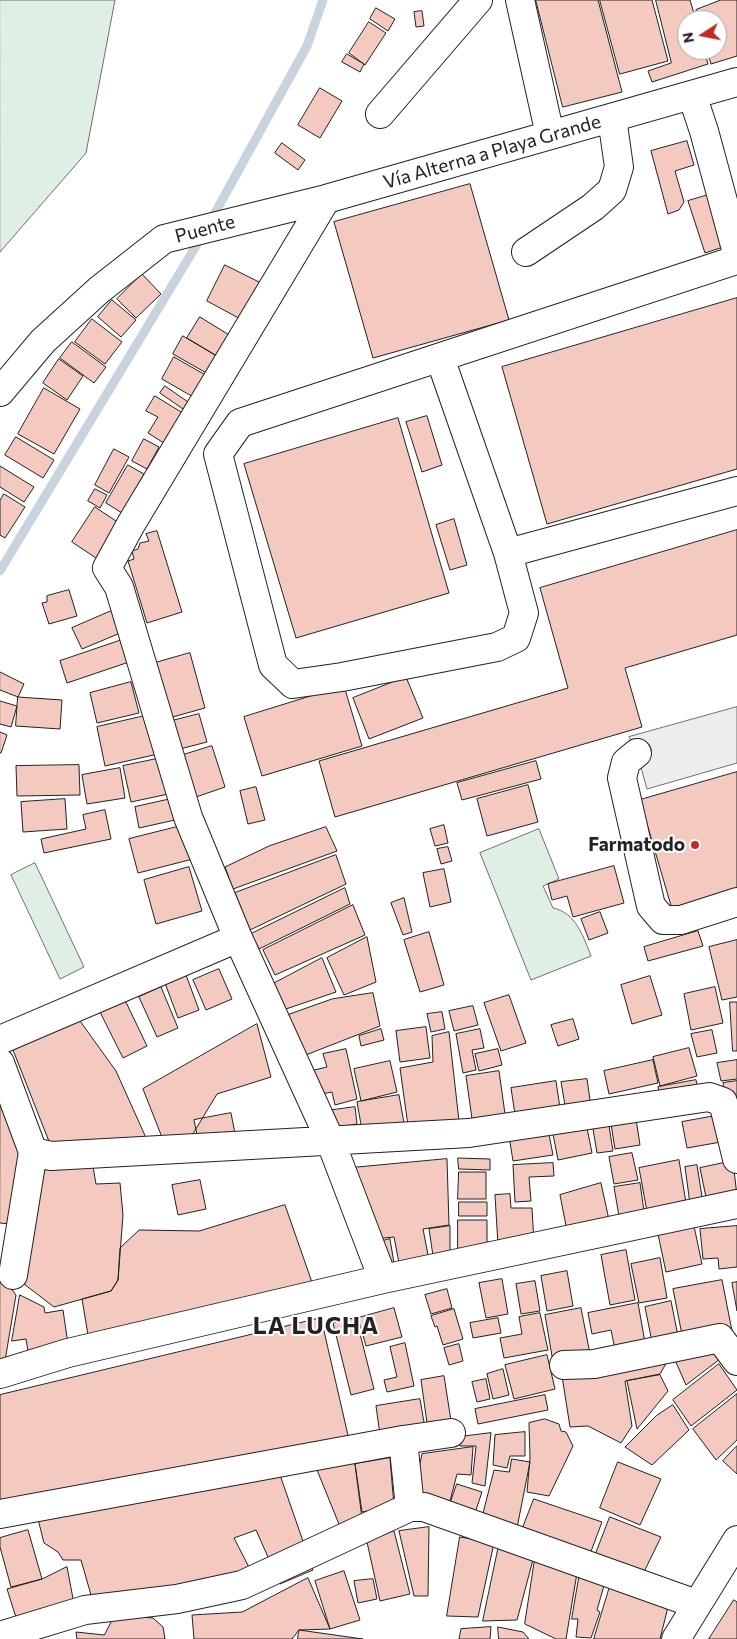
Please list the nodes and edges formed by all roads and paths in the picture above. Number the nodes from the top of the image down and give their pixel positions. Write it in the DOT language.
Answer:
graph roads {
  1 [pos="478,0"];
  2 [pos="520,0"];
  3 [pos="737,82"];
  4 [pos="692,95"];
  5 [pos="380,114"];
  6 [pos="612,118"];
  7 [pos="550,135"];
  8 [pos="727,179"];
  9 [pos="326,199"];
  10 [pos="245,218"];
  11 [pos="526,252"];
  12 [pos="440,358"];
  13 [pos="0,392"];
  14 [pos="737,491"];
  15 [pos="508,553"];
  16 [pos="637,753"];
  17 [pos="737,902"];
  18 [pos="238,938"];
  19 [pos="0,1040"];
  20 [pos="0,1063"];
  21 [pos="330,1140"];
  22 [pos="33,1152"];
  23 [pos="737,1159"];
  24 [pos="737,1204"];
  25 [pos="13,1275"];
  26 [pos="383,1279"];
  27 [pos="737,1361"];
  28 [pos="564,1366"];
  29 [pos="0,1374"];
  30 [pos="451,1433"];
  31 [pos="403,1440"];
  32 [pos="410,1507"];
  33 [pos="0,1514"];
  34 [pos="737,1540"];
  35 [pos="696,1604"];
  36 [pos="0,1636"];
  37 [pos="676,1639"];
  1 -- 5 [label="street"];
  2 -- 7 [label="street"];
  3 -- 4 [label="street, Vía Alterna a Playa Grande"];
  4 -- 6 [label="street, Vía Alterna a Playa Grande"];
  4 -- 8 [label="street"];
  6 -- 7 [label="street, Vía Alterna a Playa Grande"];
  6 -- 11 [label="street"];
  7 -- 9 [label="street, Vía Alterna a Playa Grande"];
  8 -- 12 [label="street"];
  9 -- 10 [label="street, Vía Alterna a Playa Grande"];
  9 -- 18 [label="street"];
  10 -- 13 [label="street, Puente"];
  12 -- 15 [label="street"];
  12 -- 15 [label="street"];
  14 -- 15 [label="street"];
  16 -- 17 [label="street"];
  18 -- 19 [label="street"];
  18 -- 21 [label="street"];
  20 -- 22 [label="street"];
  21 -- 22 [label="street"];
  21 -- 23 [label="street"];
  21 -- 26 [label="street"];
  22 -- 25 [label="street"];
  24 -- 26 [label="street"];
  26 -- 29 [label="street"];
  27 -- 28 [label="street"];
  30 -- 31 [label="street"];
  31 -- 32 [label="street"];
  31 -- 33 [label="street"];
  32 -- 35 [label="street"];
  32 -- 36 [label="street"];
  34 -- 35 [label="street"];
  35 -- 37 [label="street"];
}
